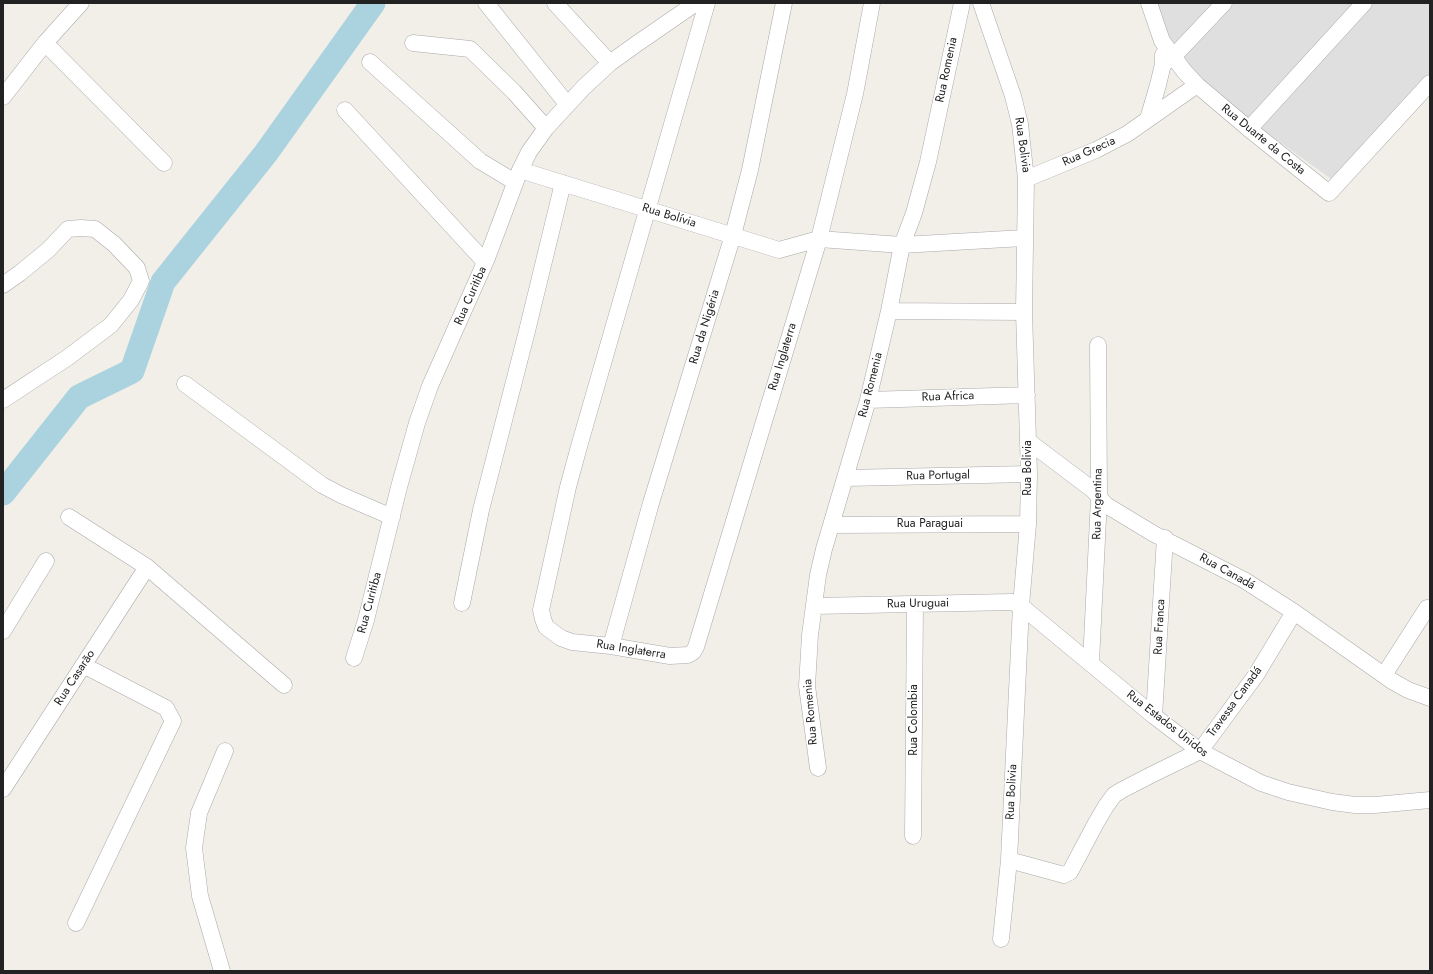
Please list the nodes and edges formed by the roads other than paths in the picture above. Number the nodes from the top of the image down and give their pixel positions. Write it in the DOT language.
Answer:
graph roads {
  1 [pos="82,3"];
  2 [pos="486,3"];
  3 [pos="555,3"];
  4 [pos="696,3"];
  5 [pos="707,3"];
  6 [pos="784,3"];
  7 [pos="872,3"];
  8 [pos="962,3"];
  9 [pos="981,3"];
  10 [pos="1150,3"];
  11 [pos="1224,3"];
  12 [pos="1364,3"];
  13 [pos="45,43"];
  14 [pos="413,43"];
  15 [pos="1168,61"];
  16 [pos="370,62"];
  17 [pos="610,64"];
  18 [pos="1430,83"];
  19 [pos="1197,85"];
  20 [pos="3,97"];
  21 [pos="567,104"];
  22 [pos="345,110"];
  23 [pos="1148,119"];
  24 [pos="546,128"];
  25 [pos="1249,129"];
  26 [pos="164,163"];
  27 [pos="517,176"];
  28 [pos="1026,179"];
  29 [pos="563,183"];
  30 [pos="647,209"];
  31 [pos="733,236"];
  32 [pos="1024,238"];
  33 [pos="819,239"];
  34 [pos="902,245"];
  35 [pos="485,262"];
  36 [pos="3,285"];
  37 [pos="890,311"];
  38 [pos="1024,312"];
  39 [pos="1098,345"];
  40 [pos="184,384"];
  41 [pos="1027,395"];
  42 [pos="3,400"];
  43 [pos="868,400"];
  44 [pos="1028,441"];
  45 [pos="1029,474"];
  46 [pos="846,478"];
  47 [pos="1099,498"];
  48 [pos="70,517"];
  49 [pos="392,517"];
  50 [pos="1028,524"];
  51 [pos="832,525"];
  52 [pos="1165,538"];
  53 [pos="46,561"];
  54 [pos="147,567"];
  55 [pos="462,603"];
  56 [pos="915,604"];
  57 [pos="814,606"];
  58 [pos="1021,606"];
  59 [pos="1427,608"];
  60 [pos="1294,612"];
  61 [pos="3,630"];
  62 [pos="612,646"];
  63 [pos="354,658"];
  64 [pos="1091,662"];
  65 [pos="83,665"];
  66 [pos="1384,675"];
  67 [pos="284,685"];
  68 [pos="1430,698"];
  69 [pos="1154,716"];
  70 [pos="225,751"];
  71 [pos="1200,751"];
  72 [pos="818,768"];
  73 [pos="3,789"];
  74 [pos="1430,800"];
  75 [pos="913,836"];
  76 [pos="1009,860"];
  77 [pos="76,923"];
  78 [pos="1001,939"];
  79 [pos="222,971"];
  1 -- 13 [label="street"];
  2 -- 21 [label="street"];
  3 -- 17 [label="street"];
  4 -- 17 [label="street, Rua Curitiba"];
  5 -- 30 [label="street, Rua Inglaterra"];
  6 -- 31 [label="street, Rua da Nigéria"];
  7 -- 33 [label="street, Rua Inglaterra"];
  8 -- 34 [label="street, Rua Romenia"];
  9 -- 28 [label="street, Rua Bolivia"];
  10 -- 15 [label="street"];
  11 -- 15 [label="street"];
  12 -- 25 [label="street"];
  13 -- 20 [label="street"];
  13 -- 26 [label="street"];
  14 -- 24 [label="street"];
  15 -- 19 [label="street"];
  15 -- 23 [label="street"];
  16 -- 27 [label="street, Rua Bolívia"];
  17 -- 21 [label="street, Rua Curitiba"];
  18 -- 25 [label="street, Rua Duarte da Costa"];
  19 -- 23 [label="street, Rua Grecia"];
  19 -- 25 [label="street, Rua Duarte da Costa"];
  21 -- 24 [label="street, Rua Curitiba"];
  22 -- 35 [label="street"];
  23 -- 28 [label="street, Rua Grecia"];
  24 -- 27 [label="street, Rua Curitiba"];
  27 -- 29 [label="street, Rua Bolívia"];
  27 -- 35 [label="street, Rua Curitiba"];
  28 -- 32 [label="street, Rua Bolivia"];
  29 -- 30 [label="street, Rua Bolívia"];
  29 -- 55 [label="street"];
  30 -- 31 [label="street, Rua Bolívia"];
  30 -- 62 [label="street, Rua Inglaterra"];
  31 -- 33 [label="street, Rua Bolívia"];
  31 -- 62 [label="street, Rua da Nigéria"];
  32 -- 34 [label="street, Rua Bolívia"];
  32 -- 38 [label="street, Rua Bolivia"];
  33 -- 34 [label="street, Rua Bolívia"];
  33 -- 62 [label="street, Rua Inglaterra"];
  34 -- 37 [label="street, Rua Romenia"];
  35 -- 49 [label="street, Rua Curitiba"];
  36 -- 42 [label="street"];
  37 -- 38 [label="street"];
  37 -- 43 [label="street, Rua Romenia"];
  38 -- 41 [label="street, Rua Bolivia"];
  39 -- 47 [label="street, Rua Argentina"];
  40 -- 49 [label="street"];
  41 -- 43 [label="street, Rua Africa"];
  41 -- 44 [label="street, Rua Bolivia"];
  43 -- 46 [label="street, Rua Romenia"];
  44 -- 45 [label="street, Rua Bolivia"];
  44 -- 47 [label="street, Rua Canadá"];
  45 -- 46 [label="street, Rua Portugal"];
  45 -- 50 [label="street, Rua Bolivia"];
  46 -- 51 [label="street, Rua Romenia"];
  47 -- 52 [label="street, Rua Canadá"];
  47 -- 64 [label="street, Rua Argentina"];
  48 -- 54 [label="street"];
  49 -- 63 [label="street, Rua Curitiba"];
  50 -- 51 [label="street, Rua Paraguai"];
  50 -- 58 [label="street, Rua Bolivia"];
  51 -- 57 [label="street, Rua Romenia"];
  52 -- 60 [label="street, Rua Canadá"];
  52 -- 69 [label="street, Rua Franca"];
  53 -- 61 [label="street"];
  54 -- 65 [label="street, Rua Casarão"];
  54 -- 67 [label="street"];
  56 -- 57 [label="street, Rua Uruguai"];
  56 -- 58 [label="street, Rua Uruguai"];
  56 -- 75 [label="street, Rua Colombia"];
  57 -- 72 [label="street, Rua Romenia"];
  58 -- 64 [label="street, Rua Estados Unidos"];
  58 -- 76 [label="street, Rua Bolivia"];
  59 -- 66 [label="street"];
  60 -- 66 [label="street, Rua Canadá"];
  60 -- 71 [label="street, Travessa Canadá"];
  64 -- 69 [label="street, Rua Estados Unidos"];
  65 -- 73 [label="street, Rua Casarão"];
  65 -- 77 [label="street"];
  66 -- 68 [label="street, Rua Canadá"];
  69 -- 71 [label="street, Rua Estados Unidos"];
  70 -- 79 [label="street"];
  71 -- 74 [label="street, Rua Estados Unidos"];
  71 -- 76 [label="street, Travessa Canadá"];
  76 -- 78 [label="street, Rua Bolivia"];
}
